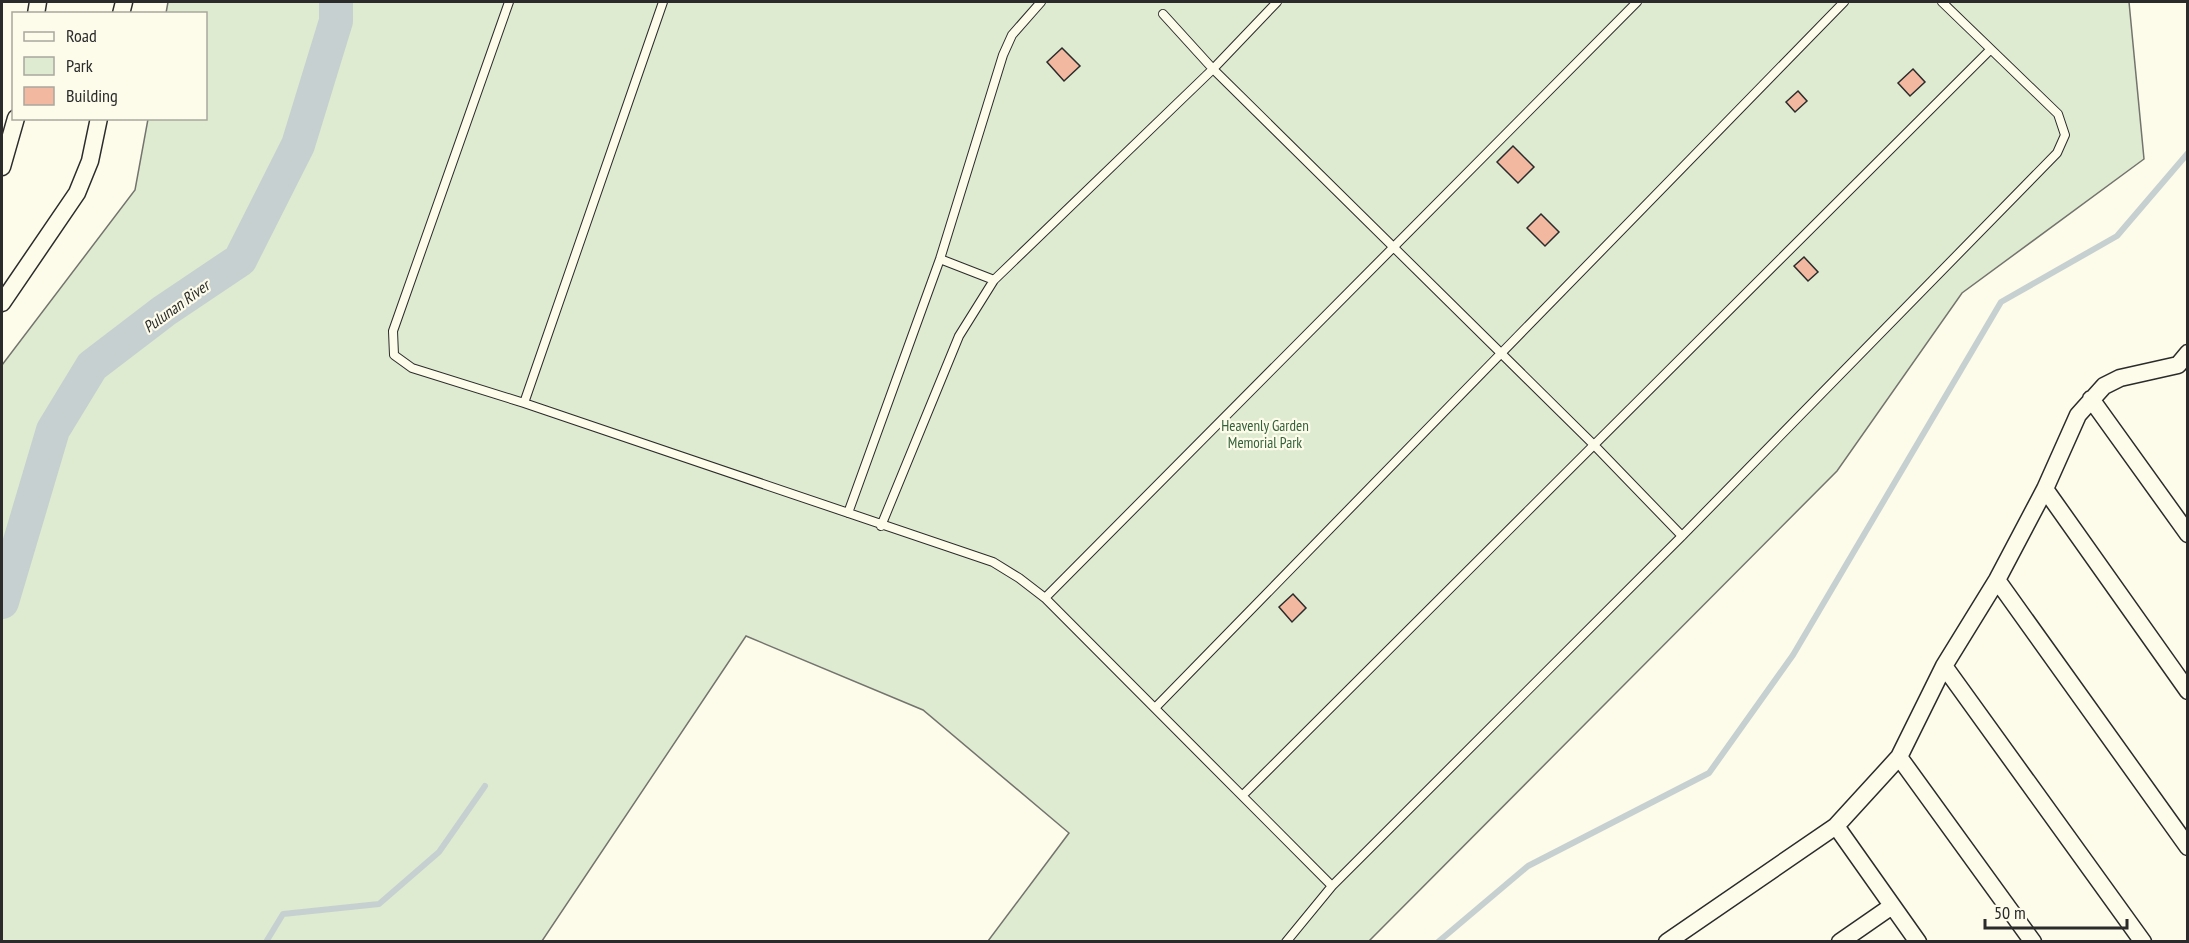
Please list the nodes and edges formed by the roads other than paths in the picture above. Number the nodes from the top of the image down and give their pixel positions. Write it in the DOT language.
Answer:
graph roads {
  1 [pos="509,2"];
  2 [pos="663,2"];
  3 [pos="1041,2"];
  4 [pos="1277,2"];
  5 [pos="1637,2"];
  6 [pos="1844,2"];
  7 [pos="1942,2"];
  8 [pos="1163,14"];
  9 [pos="1990,50"];
  10 [pos="1213,69"];
  11 [pos="15,120"];
  12 [pos="99,120"];
  13 [pos="2,167"];
  14 [pos="1392,247"];
  15 [pos="940,259"];
  16 [pos="994,280"];
  17 [pos="2,303"];
  18 [pos="1501,354"];
  19 [pos="2184,365"];
  20 [pos="2091,399"];
  21 [pos="524,403"];
  22 [pos="1594,445"];
  23 [pos="2045,489"];
  24 [pos="848,513"];
  25 [pos="881,526"];
  26 [pos="2187,534"];
  27 [pos="1682,536"];
  28 [pos="1997,580"];
  29 [pos="1045,598"];
  30 [pos="1944,666"];
  31 [pos="2187,691"];
  32 [pos="1155,708"];
  33 [pos="1899,758"];
  34 [pos="1243,795"];
  35 [pos="1836,826"];
  36 [pos="2187,847"];
  37 [pos="1332,886"];
  38 [pos="1892,906"];
  39 [pos="1286,942"];
  40 [pos="1667,942"];
  41 [pos="1840,942"];
  42 [pos="1918,942"];
  43 [pos="2033,942"];
  44 [pos="2143,942"];
  1 -- 21 [label="lane"];
  2 -- 21 [label="lane"];
  3 -- 15 [label="lane"];
  4 -- 10 [label="lane"];
  5 -- 14 [label="lane"];
  6 -- 18 [label="lane"];
  7 -- 9 [label="lane"];
  8 -- 10 [label="lane"];
  9 -- 22 [label="lane"];
  9 -- 27 [label="lane"];
  10 -- 14 [label="lane"];
  10 -- 16 [label="lane"];
  11 -- 13 [label="street"];
  12 -- 17 [label="street"];
  14 -- 18 [label="lane"];
  14 -- 29 [label="lane"];
  15 -- 16 [label="lane"];
  15 -- 24 [label="lane"];
  16 -- 25 [label="lane"];
  18 -- 22 [label="lane"];
  18 -- 32 [label="lane"];
  19 -- 20 [label="street"];
  20 -- 23 [label="street"];
  20 -- 26 [label="street"];
  21 -- 24 [label="lane"];
  22 -- 27 [label="lane"];
  22 -- 34 [label="lane"];
  23 -- 28 [label="street"];
  23 -- 31 [label="street"];
  24 -- 25 [label="lane"];
  25 -- 29 [label="lane"];
  27 -- 37 [label="lane"];
  28 -- 30 [label="street"];
  28 -- 36 [label="street"];
  29 -- 32 [label="lane"];
  30 -- 33 [label="street"];
  30 -- 44 [label="street"];
  32 -- 34 [label="lane"];
  33 -- 35 [label="street"];
  33 -- 43 [label="street"];
  34 -- 37 [label="lane"];
  35 -- 38 [label="street"];
  35 -- 40 [label="street"];
  37 -- 39 [label="lane"];
  38 -- 41 [label="street"];
  38 -- 42 [label="street"];
}
